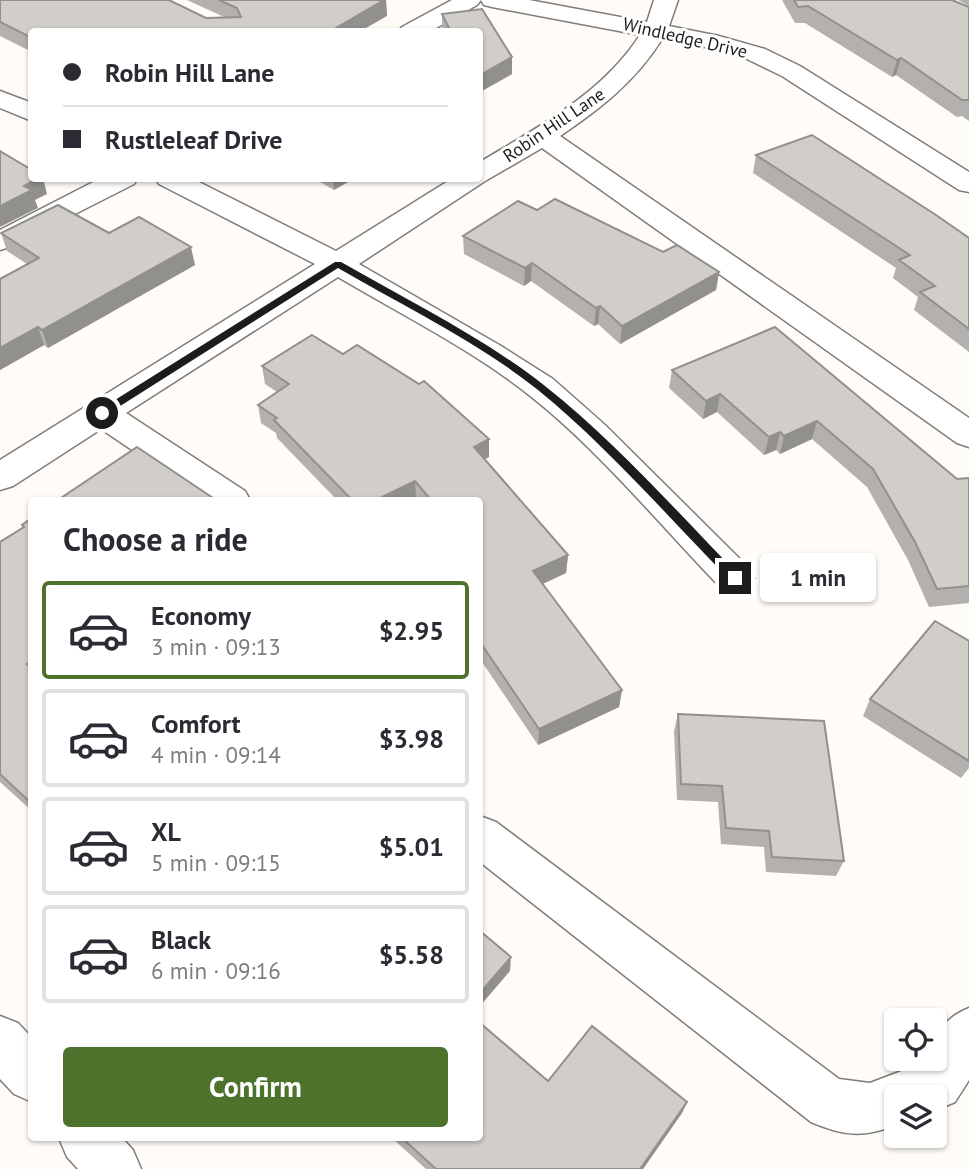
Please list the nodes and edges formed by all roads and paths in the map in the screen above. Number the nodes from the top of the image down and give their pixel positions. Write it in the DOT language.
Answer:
graph roads {
  1 [pos="469,0"];
  2 [pos="492,0"];
  3 [pos="666,0"];
  4 [pos="417,28"];
  5 [pos="656,30"];
  6 [pos="0,99"];
  7 [pos="28,111"];
  8 [pos="541,135"];
  9 [pos="483,172"];
  10 [pos="116,182"];
  11 [pos="177,182"];
  12 [pos="467,182"];
  13 [pos="969,184"];
  14 [pos="0,241"];
  15 [pos="338,264"];
  16 [pos="102,413"];
  17 [pos="969,435"];
  18 [pos="0,477"];
  19 [pos="228,497"];
  20 [pos="735,578"];
  21 [pos="483,838"];
  22 [pos="969,1032"];
  23 [pos="0,1041"];
  24 [pos="28,1072"];
  25 [pos="933,1085"];
  26 [pos="884,1104"];
  27 [pos="89,1141"];
  28 [pos="114,1169"];
  1 -- 4 [label="street"];
  2 -- 5 [label="street, Windledge Drive"];
  3 -- 5 [label="street, Robin Hill Lane"];
  5 -- 8 [label="street, Robin Hill Lane"];
  5 -- 13 [label="street, Windledge Drive"];
  6 -- 7 [label="street"];
  8 -- 9 [label="street, Robin Hill Lane"];
  8 -- 17 [label="street"];
  10 -- 14 [label="street"];
  11 -- 15 [label="street"];
  12 -- 15 [label="street"];
  15 -- 16 [label="street"];
  15 -- 20 [label="street"];
  16 -- 18 [label="street"];
  16 -- 19 [label="street"];
  21 -- 26 [label="street"];
  22 -- 25 [label="street"];
  23 -- 24 [label="street"];
  27 -- 28 [label="street"];
}
